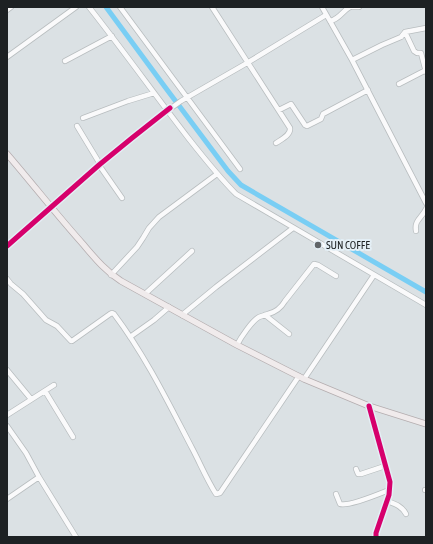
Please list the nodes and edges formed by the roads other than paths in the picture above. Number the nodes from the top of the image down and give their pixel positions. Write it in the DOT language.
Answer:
graph roads {
  1 [pos="11,7"];
  2 [pos="76,7"];
  3 [pos="89,7"];
  4 [pos="120,7"];
  5 [pos="212,7"];
  6 [pos="322,7"];
  7 [pos="351,7"];
  8 [pos="358,7"];
  9 [pos="7,10"];
  10 [pos="326,15"];
  11 [pos="330,21"];
  12 [pos="426,28"];
  13 [pos="405,32"];
  14 [pos="112,36"];
  15 [pos="7,49"];
  16 [pos="9,56"];
  17 [pos="352,60"];
  18 [pos="65,61"];
  19 [pos="248,63"];
  20 [pos="426,71"];
  21 [pos="399,84"];
  22 [pos="368,90"];
  23 [pos="154,93"];
  24 [pos="186,98"];
  25 [pos="169,109"];
  26 [pos="279,110"];
  27 [pos="83,118"];
  28 [pos="77,126"];
  29 [pos="276,143"];
  30 [pos="7,154"];
  31 [pos="99,164"];
  32 [pos="240,169"];
  33 [pos="217,174"];
  34 [pos="122,198"];
  35 [pos="426,203"];
  36 [pos="51,207"];
  37 [pos="426,209"];
  38 [pos="293,228"];
  39 [pos="416,231"];
  40 [pos="7,246"];
  41 [pos="192,250"];
  42 [pos="111,275"];
  43 [pos="374,275"];
  44 [pos="336,276"];
  45 [pos="7,279"];
  46 [pos="145,294"];
  47 [pos="426,305"];
  48 [pos="169,307"];
  49 [pos="182,315"];
  50 [pos="265,315"];
  51 [pos="289,334"];
  52 [pos="130,337"];
  53 [pos="237,344"];
  54 [pos="7,370"];
  55 [pos="301,377"];
  56 [pos="54,385"];
  57 [pos="45,391"];
  58 [pos="32,399"];
  59 [pos="369,406"];
  60 [pos="7,415"];
  61 [pos="426,424"];
  62 [pos="7,426"];
  63 [pos="73,437"];
  64 [pos="385,466"];
  65 [pos="356,469"];
  66 [pos="39,477"];
  67 [pos="389,490"];
  68 [pos="336,494"];
  69 [pos="8,497"];
  70 [pos="387,501"];
  71 [pos="406,514"];
  72 [pos="76,537"];
  73 [pos="376,537"];
  1 -- 9 [label="street"];
  2 -- 16 [label="street"];
  3 -- 14 [label="street"];
  4 -- 24 [label="street"];
  5 -- 19 [label="street"];
  6 -- 10 [label="street"];
  7 -- 8 [label="street"];
  7 -- 11 [label="street"];
  10 -- 11 [label="street"];
  10 -- 19 [label="street"];
  11 -- 17 [label="street"];
  12 -- 13 [label="street"];
  13 -- 17 [label="street"];
  13 -- 20 [label="street"];
  14 -- 18 [label="street"];
  14 -- 23 [label="street"];
  15 -- 16 [label="street"];
  17 -- 22 [label="street"];
  19 -- 24 [label="street"];
  19 -- 26 [label="street"];
  20 -- 21 [label="street"];
  22 -- 26 [label="street"];
  22 -- 35 [label="street"];
  23 -- 25 [label="street"];
  23 -- 27 [label="street"];
  24 -- 25 [label="street"];
  24 -- 32 [label="street"];
  25 -- 31 [label="street"];
  25 -- 33 [label="street"];
  26 -- 29 [label="street"];
  28 -- 31 [label="street"];
  30 -- 36 [label="main road"];
  31 -- 34 [label="street"];
  31 -- 36 [label="street"];
  33 -- 38 [label="street"];
  33 -- 42 [label="street"];
  36 -- 40 [label="street"];
  36 -- 42 [label="main road"];
  37 -- 39 [label="street"];
  38 -- 43 [label="street"];
  38 -- 49 [label="street"];
  41 -- 46 [label="street"];
  42 -- 46 [label="main road"];
  43 -- 47 [label="street"];
  43 -- 55 [label="street"];
  44 -- 50 [label="street"];
  45 -- 52 [label="street"];
  46 -- 48 [label="main road"];
  48 -- 49 [label="main road"];
  48 -- 52 [label="street"];
  49 -- 53 [label="main road"];
  50 -- 51 [label="street"];
  50 -- 53 [label="street"];
  52 -- 55 [label="street"];
  53 -- 55 [label="main road"];
  54 -- 58 [label="street"];
  55 -- 59 [label="main road"];
  56 -- 57 [label="street"];
  57 -- 58 [label="street"];
  57 -- 63 [label="street"];
  58 -- 60 [label="street"];
  59 -- 61 [label="main road"];
  59 -- 64 [label="street"];
  62 -- 66 [label="street"];
  64 -- 65 [label="street"];
  64 -- 67 [label="street"];
  66 -- 69 [label="street"];
  66 -- 72 [label="street"];
  67 -- 68 [label="street"];
  67 -- 70 [label="street"];
  70 -- 71 [label="street"];
  70 -- 73 [label="street"];
}
